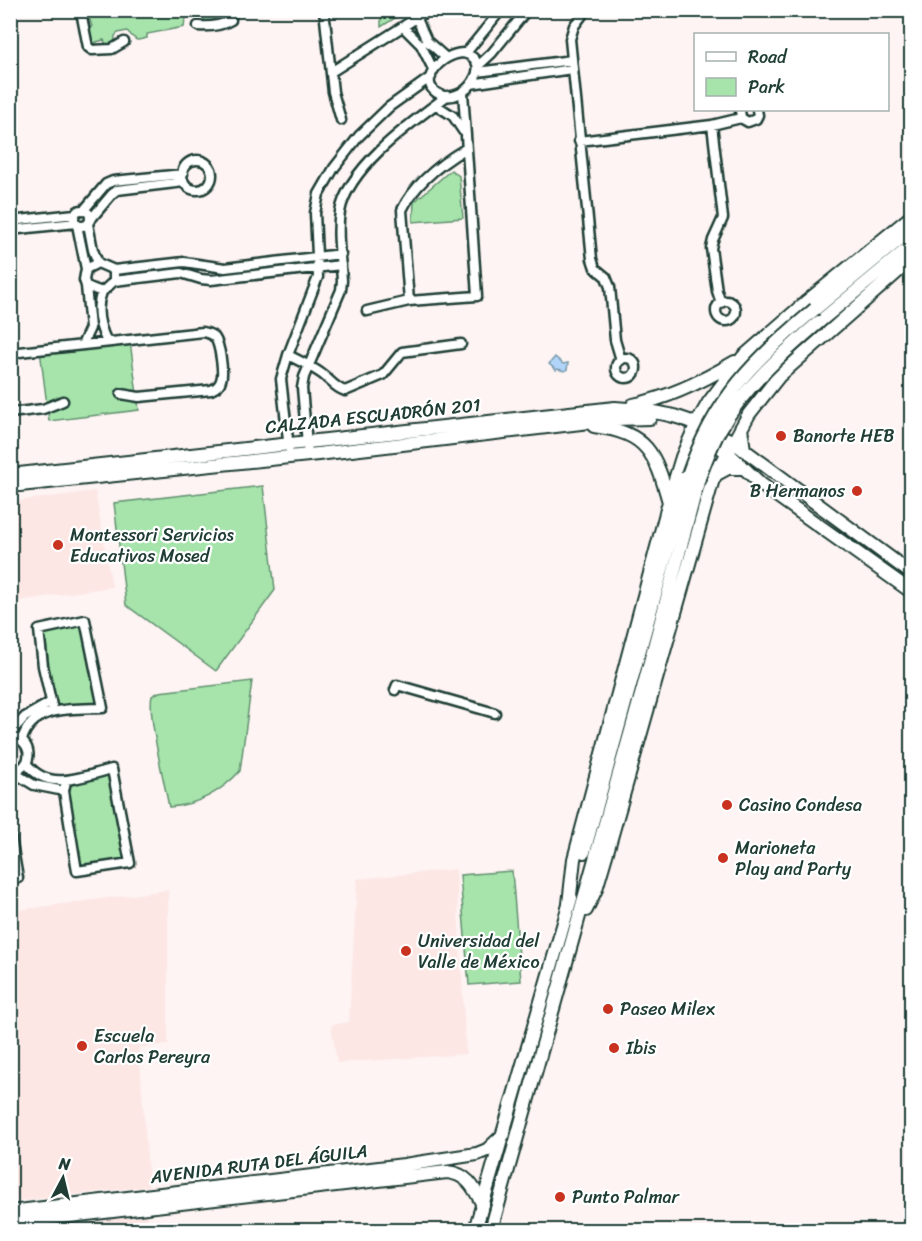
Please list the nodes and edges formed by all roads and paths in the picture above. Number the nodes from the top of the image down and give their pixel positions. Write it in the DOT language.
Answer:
graph roads {
  1 [pos="84,10"];
  2 [pos="231,10"];
  3 [pos="324,10"];
  4 [pos="429,10"];
  5 [pos="501,10"];
  6 [pos="527,10"];
  7 [pos="586,10"];
  8 [pos="417,19"];
  9 [pos="198,26"];
  10 [pos="404,27"];
  11 [pos="124,42"];
  12 [pos="424,43"];
  13 [pos="466,53"];
  14 [pos="445,57"];
  15 [pos="572,65"];
  16 [pos="478,69"];
  17 [pos="534,70"];
  18 [pos="331,72"];
  19 [pos="432,73"];
  20 [pos="471,84"];
  21 [pos="463,92"];
  22 [pos="447,96"];
  23 [pos="436,105"];
  24 [pos="757,111"];
  25 [pos="740,114"];
  26 [pos="341,120"];
  27 [pos="712,125"];
  28 [pos="464,134"];
  29 [pos="579,141"];
  30 [pos="465,150"];
  31 [pos="84,210"];
  32 [pos="912,216"];
  33 [pos="10,221"];
  34 [pos="76,221"];
  35 [pos="89,222"];
  36 [pos="912,229"];
  37 [pos="10,230"];
  38 [pos="912,245"];
  39 [pos="341,254"];
  40 [pos="318,257"];
  41 [pos="912,259"];
  42 [pos="98,263"];
  43 [pos="341,265"];
  44 [pos="319,267"];
  45 [pos="86,269"];
  46 [pos="114,270"];
  47 [pos="114,281"];
  48 [pos="86,286"];
  49 [pos="102,291"];
  50 [pos="409,301"];
  51 [pos="720,303"];
  52 [pos="367,311"];
  53 [pos="107,342"];
  54 [pos="461,344"];
  55 [pos="82,345"];
  56 [pos="10,353"];
  57 [pos="288,355"];
  58 [pos="743,357"];
  59 [pos="621,360"];
  60 [pos="308,365"];
  61 [pos="716,393"];
  62 [pos="121,394"];
  63 [pos="63,401"];
  64 [pos="615,408"];
  65 [pos="10,412"];
  66 [pos="749,414"];
  67 [pos="578,424"];
  68 [pos="695,427"];
  69 [pos="741,428"];
  70 [pos="307,442"];
  71 [pos="288,444"];
  72 [pos="730,447"];
  73 [pos="749,454"];
  74 [pos="308,455"];
  75 [pos="292,457"];
  76 [pos="682,457"];
  77 [pos="744,469"];
  78 [pos="10,475"];
  79 [pos="714,477"];
  80 [pos="10,486"];
  81 [pos="669,503"];
  82 [pos="912,574"];
  83 [pos="912,592"];
  84 [pos="638,685"];
  85 [pos="394,690"];
  86 [pos="52,706"];
  87 [pos="495,713"];
  88 [pos="28,720"];
  89 [pos="10,735"];
  90 [pos="22,740"];
  91 [pos="27,764"];
  92 [pos="11,771"];
  93 [pos="40,776"];
  94 [pos="66,781"];
  95 [pos="34,785"];
  96 [pos="64,791"];
  97 [pos="10,832"];
  98 [pos="10,880"];
  99 [pos="569,904"];
  100 [pos="578,921"];
  101 [pos="504,1134"];
  102 [pos="157,1200"];
  103 [pos="483,1205"];
  104 [pos="10,1212"];
  105 [pos="10,1223"];
  106 [pos="475,1230"];
  107 [pos="491,1230"];
  1 -- 11 [label="street"];
  2 -- 9 [label="street"];
  3 -- 18 [label="street"];
  4 -- 8 [label="street"];
  5 -- 13 [label="street"];
  6 -- 16 [label="street"];
  7 -- 15 [label="street"];
  8 -- 10 [label="street"];
  8 -- 12 [label="street"];
  10 -- 12 [label="street"];
  10 -- 18 [label="street"];
  12 -- 14 [label="street"];
  12 -- 19 [label="street"];
  13 -- 14 [label="street"];
  13 -- 16 [label="street"];
  14 -- 19 [label="street"];
  15 -- 17 [label="street"];
  15 -- 29 [label="street"];
  16 -- 17 [label="street"];
  16 -- 20 [label="street"];
  17 -- 20 [label="street"];
  18 -- 26 [label="street"];
  19 -- 22 [label="street"];
  19 -- 40 [label="street"];
  20 -- 21 [label="street"];
  21 -- 22 [label="street"];
  21 -- 28 [label="street"];
  22 -- 23 [label="street"];
  23 -- 28 [label="street"];
  23 -- 39 [label="street"];
  24 -- 25 [label="street"];
  25 -- 27 [label="street"];
  27 -- 29 [label="street"];
  27 -- 51 [label="street"];
  28 -- 30 [label="street"];
  29 -- 59 [label="street"];
  30 -- 50 [label="street"];
  30 -- 50 [label="street"];
  31 -- 34 [label="street"];
  31 -- 35 [label="street"];
  31 -- 35 [label="street"];
  32 -- 58 [label="main road"];
  33 -- 34 [label="street"];
  34 -- 35 [label="street"];
  34 -- 37 [label="street"];
  34 -- 45 [label="street"];
  35 -- 42 [label="street"];
  36 -- 84 [label="main road, bridge"];
  38 -- 84 [label="main road, bridge"];
  39 -- 40 [label="street"];
  39 -- 43 [label="street"];
  40 -- 44 [label="street"];
  40 -- 46 [label="street"];
  41 -- 66 [label="main road"];
  42 -- 45 [label="street"];
  42 -- 46 [label="street"];
  43 -- 44 [label="street"];
  43 -- 60 [label="street"];
  44 -- 47 [label="street"];
  44 -- 57 [label="street"];
  45 -- 48 [label="street"];
  46 -- 47 [label="street"];
  47 -- 49 [label="street"];
  48 -- 49 [label="street"];
  48 -- 55 [label="street"];
  49 -- 53 [label="street"];
  50 -- 52 [label="street"];
  53 -- 55 [label="street"];
  53 -- 62 [label="street"];
  54 -- 60 [label="street"];
  55 -- 56 [label="street"];
  57 -- 60 [label="street"];
  57 -- 71 [label="street"];
  58 -- 61 [label="main road"];
  58 -- 64 [label="main road"];
  60 -- 70 [label="street"];
  61 -- 66 [label="main road"];
  61 -- 68 [label="main road"];
  63 -- 65 [label="street"];
  64 -- 68 [label="main road, CALZADA ESCUADRÓN 201"];
  64 -- 70 [label="main road, CALZADA ESCUADRÓN 201"];
  66 -- 69 [label="main road"];
  67 -- 68 [label="main road, CALZADA ESCUADRÓN 201"];
  67 -- 74 [label="main road, CALZADA ESCUADRÓN 201"];
  67 -- 81 [label="main road"];
  68 -- 72 [label="main road, CALZADA ESCUADRÓN 201"];
  68 -- 76 [label="main road"];
  69 -- 72 [label="main road"];
  69 -- 73 [label="main road"];
  70 -- 71 [label="main road, CALZADA ESCUADRÓN 201"];
  70 -- 74 [label="street"];
  71 -- 75 [label="street"];
  71 -- 78 [label="main road, CALZADA ESCUADRÓN 201"];
  72 -- 73 [label="main road"];
  72 -- 77 [label="main road"];
  72 -- 79 [label="main road"];
  73 -- 77 [label="main road"];
  73 -- 82 [label="main road"];
  74 -- 75 [label="main road, CALZADA ESCUADRÓN 201"];
  75 -- 80 [label="main road, CALZADA ESCUADRÓN 201"];
  76 -- 79 [label="main road"];
  76 -- 81 [label="main road"];
  77 -- 79 [label="main road"];
  77 -- 83 [label="main road"];
  79 -- 100 [label="main road"];
  81 -- 99 [label="main road"];
  84 -- 99 [label="main road"];
  84 -- 100 [label="main road"];
  85 -- 87 [label="street"];
  86 -- 86 [label="street"];
  86 -- 88 [label="street"];
  88 -- 89 [label="street"];
  88 -- 90 [label="street"];
  89 -- 90 [label="street"];
  90 -- 91 [label="street"];
  91 -- 92 [label="street"];
  91 -- 93 [label="street"];
  92 -- 95 [label="street"];
  93 -- 94 [label="street"];
  93 -- 95 [label="street"];
  94 -- 96 [label="street"];
  94 -- 96 [label="street"];
  95 -- 96 [label="street"];
  97 -- 98 [label="street"];
  99 -- 101 [label="main road"];
  100 -- 107 [label="main road"];
  101 -- 102 [label="main road, AVENIDA RUTA DEL ÁGUILA"];
  101 -- 103 [label="main road"];
  102 -- 103 [label="main road, AVENIDA RUTA DEL ÁGUILA"];
  102 -- 104 [label="main road, AVENIDA RUTA DEL ÁGUILA"];
  102 -- 105 [label="main road, AVENIDA RUTA DEL ÁGUILA"];
  103 -- 106 [label="main road"];
}
